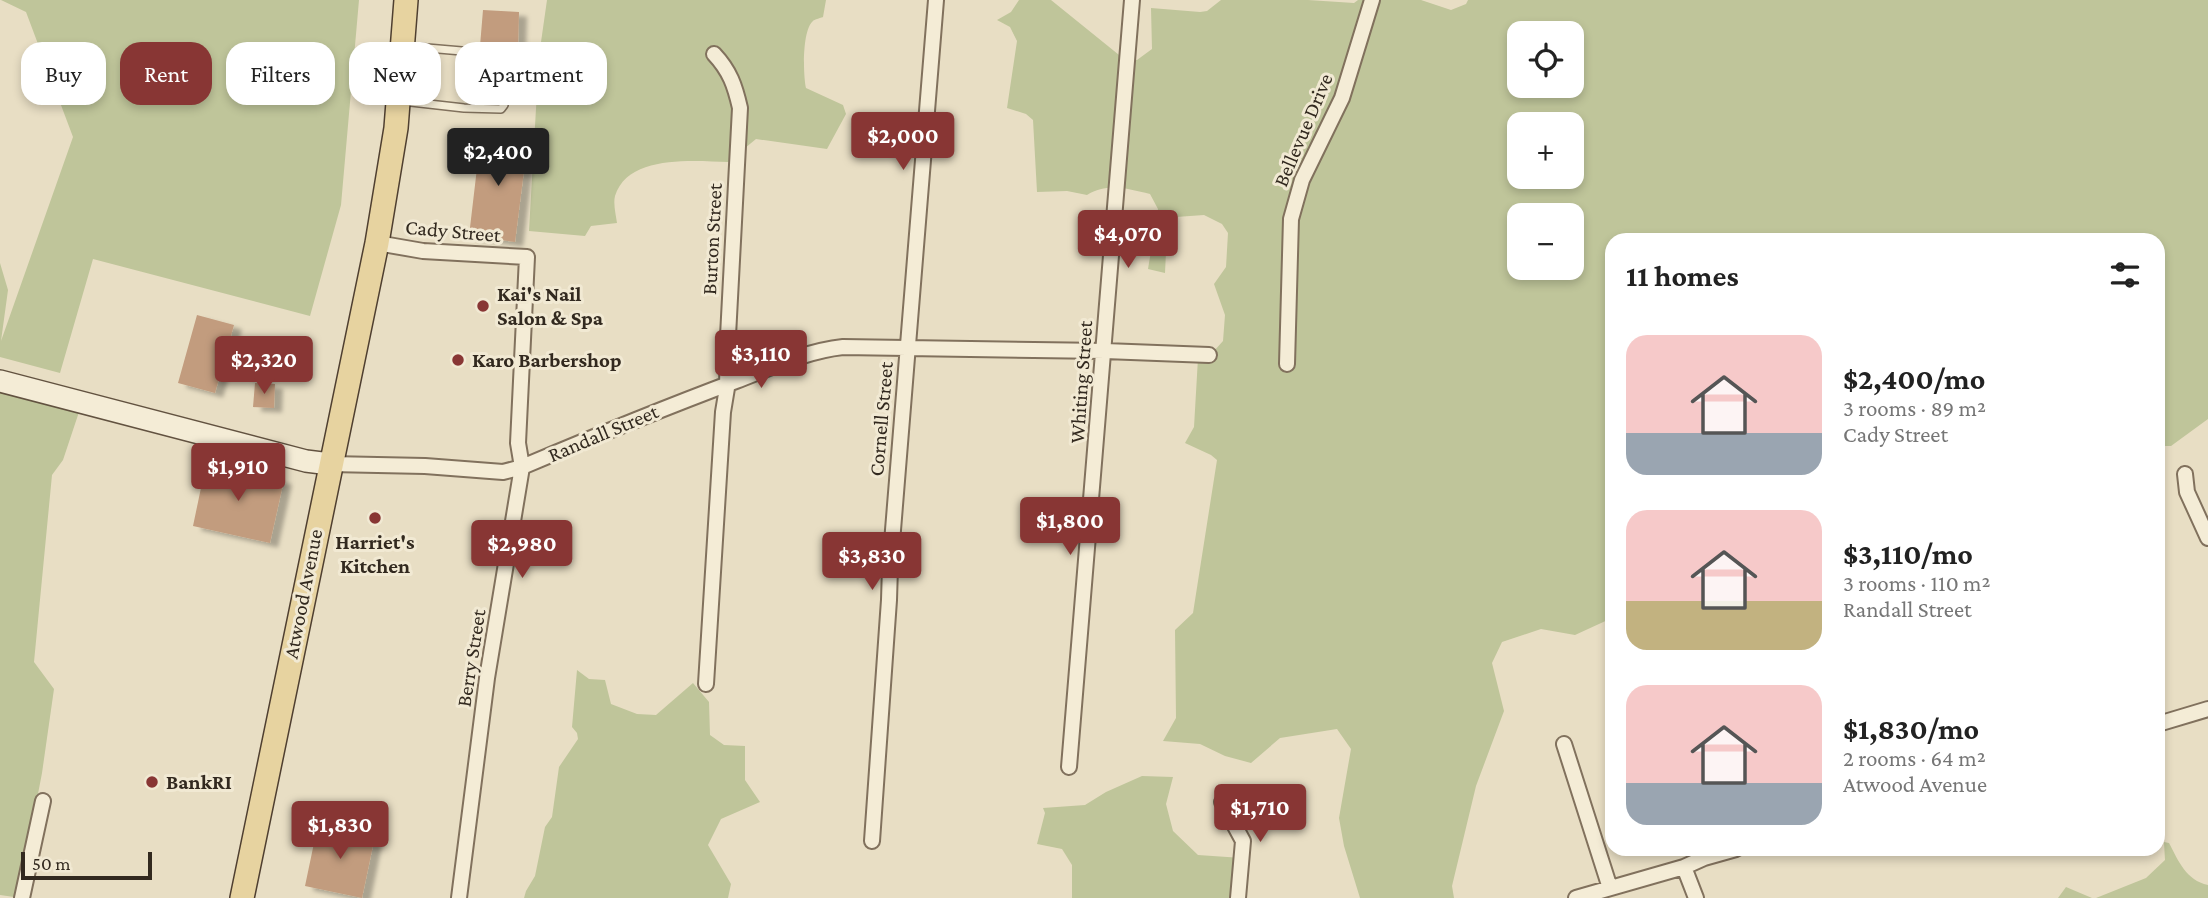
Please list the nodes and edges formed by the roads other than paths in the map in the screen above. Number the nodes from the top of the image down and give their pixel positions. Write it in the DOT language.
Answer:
graph roads {
  1 [pos="406,0"];
  2 [pos="936,0"];
  3 [pos="1132,0"];
  4 [pos="1372,0"];
  5 [pos="403,42"];
  6 [pos="441,49"];
  7 [pos="714,54"];
  8 [pos="397,105"];
  9 [pos="441,105"];
  10 [pos="377,243"];
  11 [pos="527,257"];
  12 [pos="908,346"];
  13 [pos="1105,351"];
  14 [pos="1209,355"];
  15 [pos="1287,363"];
  16 [pos="0,381"];
  17 [pos="727,384"];
  18 [pos="330,464"];
  19 [pos="522,467"];
  20 [pos="2185,474"];
  21 [pos="2208,538"];
  22 [pos="706,684"];
  23 [pos="2208,709"];
  24 [pos="2165,722"];
  25 [pos="1564,744"];
  26 [pos="1069,767"];
  27 [pos="43,801"];
  28 [pos="1222,802"];
  29 [pos="872,841"];
  30 [pos="1711,856"];
  31 [pos="1684,867"];
  32 [pos="1610,888"];
  33 [pos="22,898"];
  34 [pos="242,898"];
  35 [pos="459,898"];
  36 [pos="1238,898"];
  37 [pos="1576,898"];
  38 [pos="1696,898"];
  1 -- 5 [label="main road, Atwood Avenue"];
  2 -- 12 [label="street, Cornell Street"];
  3 -- 13 [label="street, Whiting Street"];
  4 -- 15 [label="street, Bellevue Drive"];
  6 -- 9 [label="lane"];
  7 -- 17 [label="street, Burton Street"];
  8 -- 10 [label="main road, Atwood Avenue"];
  10 -- 11 [label="street, Cady Street"];
  10 -- 18 [label="main road, Atwood Avenue"];
  11 -- 19 [label="street, Berry Street"];
  12 -- 13 [label="street, Randall Street"];
  12 -- 17 [label="street, Randall Street"];
  12 -- 29 [label="street, Cornell Street"];
  13 -- 14 [label="street, Randall Street"];
  13 -- 26 [label="street, Whiting Street"];
  16 -- 18 [label="street, Randall Street"];
  17 -- 19 [label="street, Randall Street"];
  17 -- 22 [label="street, Burton Street"];
  18 -- 19 [label="street, Randall Street"];
  18 -- 34 [label="main road, Atwood Avenue"];
  19 -- 35 [label="street, Berry Street"];
  20 -- 21 [label="street"];
  23 -- 24 [label="street"];
  25 -- 32 [label="street"];
  27 -- 33 [label="street"];
  28 -- 36 [label="street"];
  30 -- 31 [label="street"];
  31 -- 32 [label="street"];
  31 -- 38 [label="street"];
  32 -- 37 [label="street"];
}
